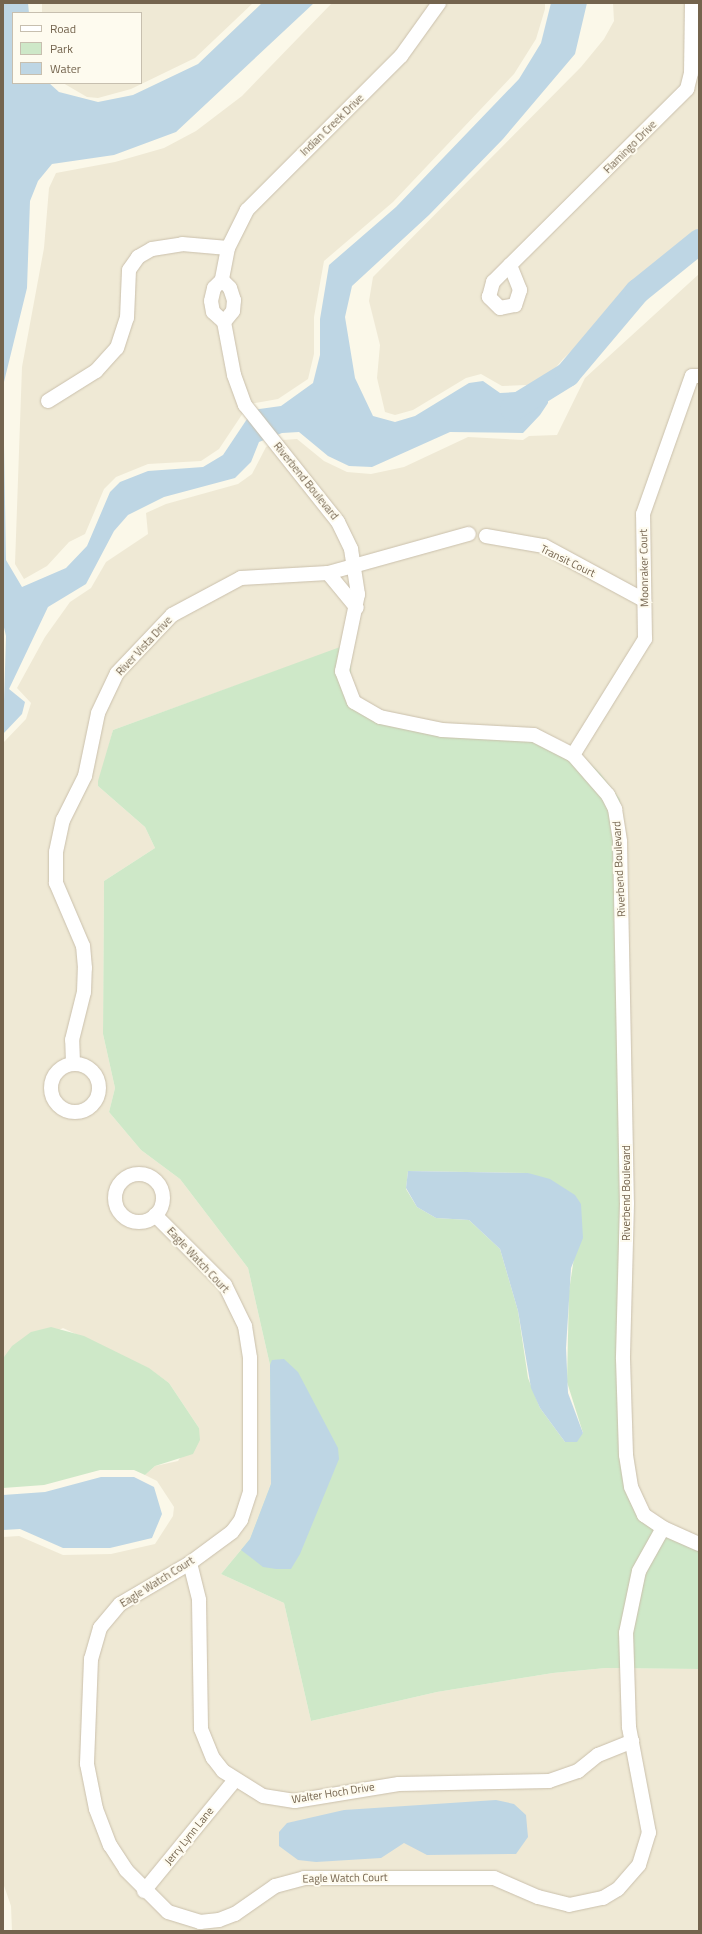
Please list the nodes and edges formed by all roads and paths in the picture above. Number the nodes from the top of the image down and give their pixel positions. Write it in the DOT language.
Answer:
graph roads {
  1 [pos="439,3"];
  2 [pos="692,3"];
  3 [pos="228,248"];
  4 [pos="510,265"];
  5 [pos="222,280"];
  6 [pos="224,322"];
  7 [pos="699,376"];
  8 [pos="48,401"];
  9 [pos="469,534"];
  10 [pos="486,536"];
  11 [pos="351,567"];
  12 [pos="328,573"];
  13 [pos="644,600"];
  14 [pos="357,608"];
  15 [pos="573,755"];
  16 [pos="72,1063"];
  17 [pos="155,1215"];
  18 [pos="663,1528"];
  19 [pos="699,1544"];
  20 [pos="190,1563"];
  21 [pos="632,1741"];
  22 [pos="234,1781"];
  23 [pos="144,1891"];
  1 -- 3 [label="street, Indian Creek Drive"];
  2 -- 4 [label="street, Flamingo Drive"];
  3 -- 5 [label="street, Riverbend Boulevard"];
  3 -- 8 [label="street"];
  5 -- 6 [label="street"];
  5 -- 6 [label="street, Riverbend Boulevard"];
  6 -- 11 [label="street, Riverbend Boulevard"];
  7 -- 13 [label="street, Moonraker Court"];
  9 -- 11 [label="street"];
  10 -- 13 [label="street, Transit Court"];
  11 -- 12 [label="street, River Vista Drive"];
  11 -- 14 [label="street, Riverbend Boulevard"];
  12 -- 14 [label="street"];
  12 -- 16 [label="street, River Vista Drive"];
  13 -- 15 [label="street, Moonraker Court"];
  14 -- 15 [label="street, Riverbend Boulevard"];
  15 -- 18 [label="street, Riverbend Boulevard"];
  17 -- 20 [label="street, Eagle Watch Court"];
  18 -- 19 [label="street, Riverbend Boulevard"];
  18 -- 21 [label="street, Eagle Watch Court"];
  20 -- 22 [label="street, Walter Hoch Drive"];
  20 -- 23 [label="street, Eagle Watch Court"];
  21 -- 22 [label="street, Walter Hoch Drive"];
  21 -- 23 [label="street, Eagle Watch Court"];
  22 -- 23 [label="street, Jerry Lynn Lane"];
}
